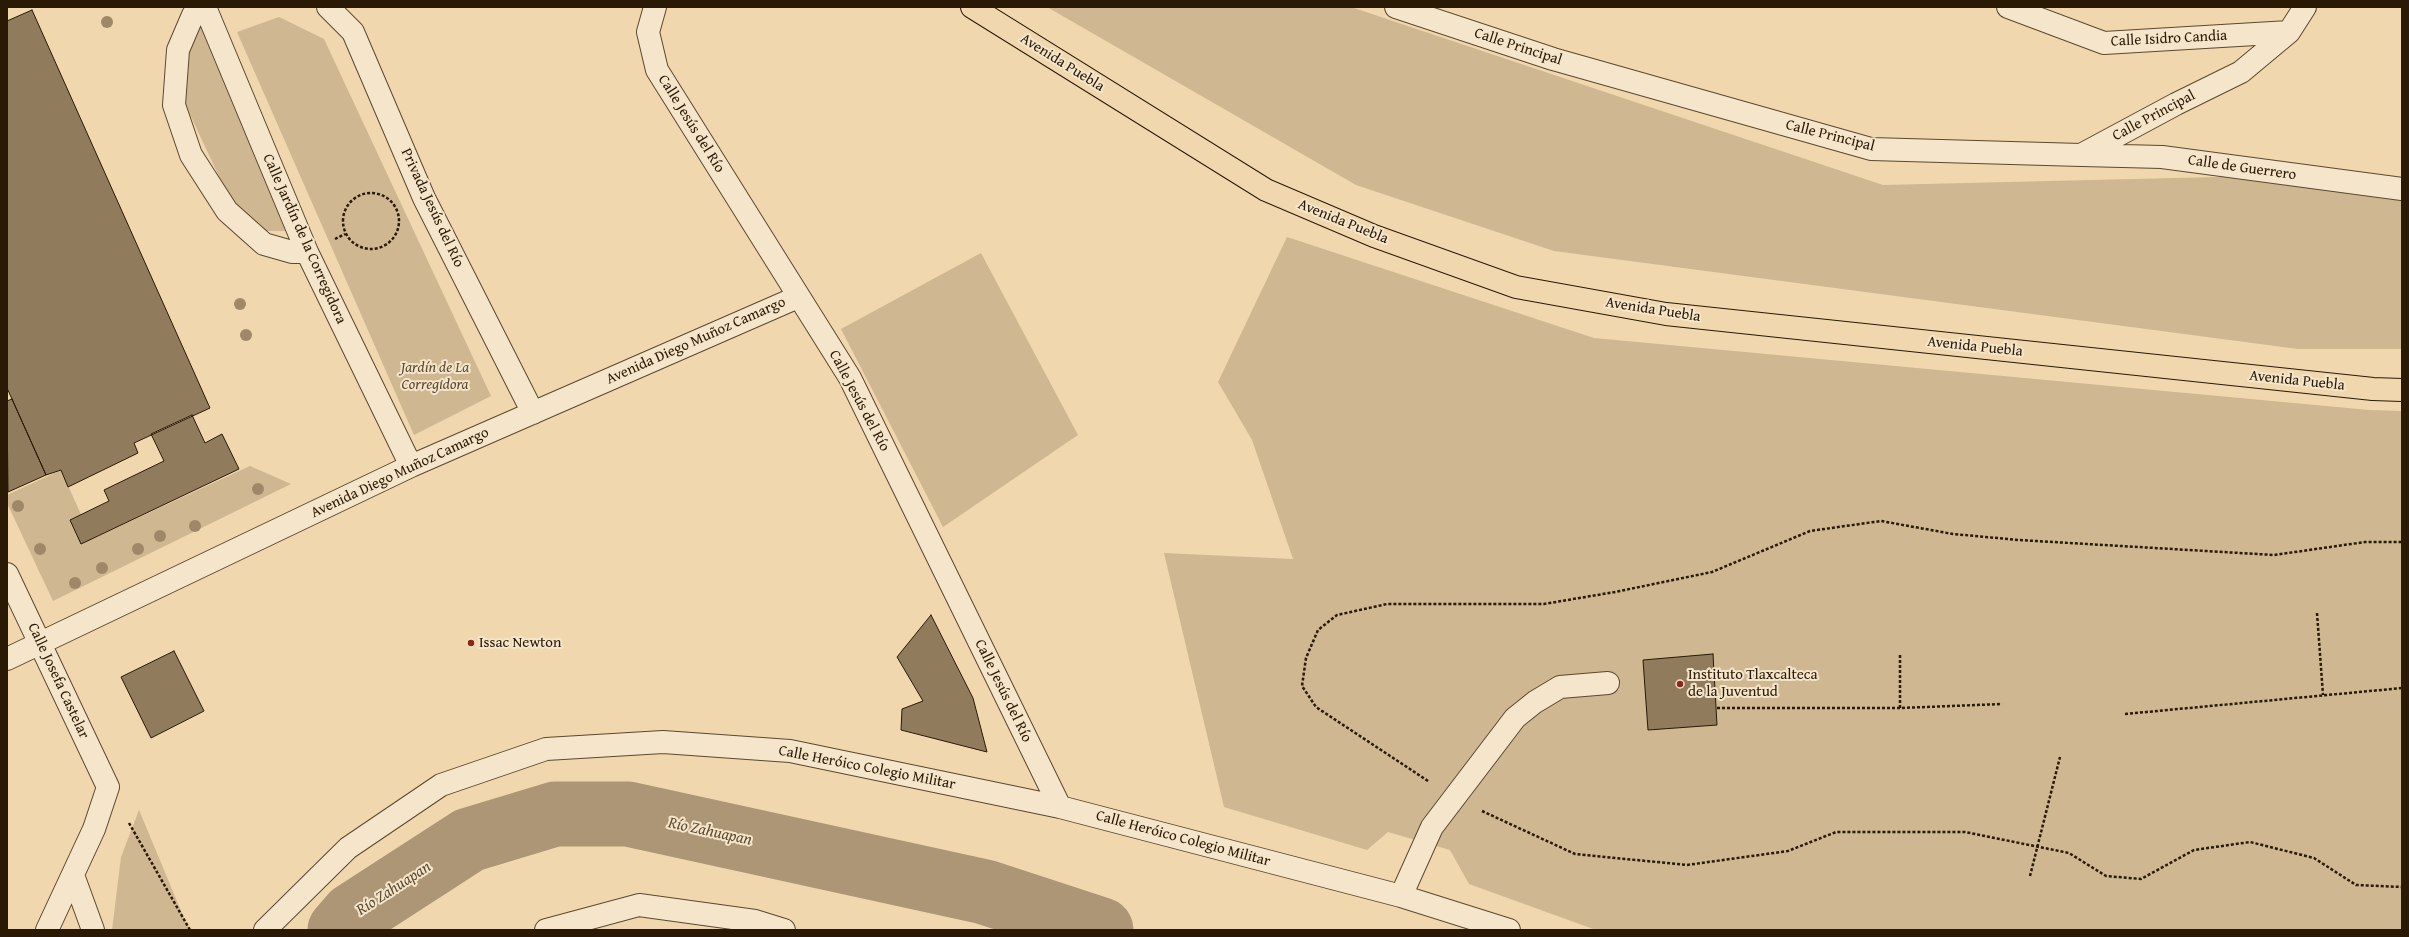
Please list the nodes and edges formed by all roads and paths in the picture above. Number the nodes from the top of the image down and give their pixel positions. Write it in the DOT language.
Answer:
graph roads {
  1 [pos="205,7"];
  2 [pos="328,7"];
  3 [pos="655,7"];
  4 [pos="972,7"];
  5 [pos="1396,7"];
  6 [pos="2008,7"];
  7 [pos="2305,7"];
  8 [pos="2288,32"];
  9 [pos="2081,155"];
  10 [pos="2402,189"];
  11 [pos="378,249"];
  12 [pos="307,252"];
  13 [pos="798,297"];
  14 [pos="2402,390"];
  15 [pos="533,413"];
  16 [pos="411,466"];
  17 [pos="2402,542"];
  18 [pos="7,574"];
  19 [pos="2317,613"];
  20 [pos="40,643"];
  21 [pos="1900,655"];
  22 [pos="7,658"];
  23 [pos="1608,683"];
  24 [pos="2402,688"];
  25 [pos="2323,695"];
  26 [pos="2002,704"];
  27 [pos="1717,708"];
  28 [pos="1900,708"];
  29 [pos="2125,714"];
  30 [pos="2060,757"];
  31 [pos="108,787"];
  32 [pos="1453,796"];
  33 [pos="1060,807"];
  34 [pos="2038,847"];
  35 [pos="72,875"];
  36 [pos="2030,876"];
  37 [pos="2402,887"];
  38 [pos="1401,896"];
  39 [pos="47,930"];
  40 [pos="93,930"];
  41 [pos="190,930"];
  42 [pos="265,930"];
  43 [pos="546,930"];
  44 [pos="784,930"];
  45 [pos="1509,930"];
  1 -- 12 [label="street, Calle Jardín de la Corregidora"];
  1 -- 12 [label="street"];
  2 -- 15 [label="street, Privada Jesús del Río"];
  3 -- 13 [label="street, Calle Jesús del Río"];
  4 -- 14 [label="main road, Avenida Puebla"];
  5 -- 9 [label="street, Calle Principal"];
  6 -- 8 [label="street, Calle Isidro Candia"];
  7 -- 8 [label="street, Calle Principal"];
  8 -- 9 [label="street, Calle Principal"];
  9 -- 10 [label="street, Calle de Guerrero"];
  11 -- 11 [label="path"];
  12 -- 16 [label="street, Calle Jardín de la Corregidora"];
  13 -- 15 [label="street, Avenida Diego Muñoz Camargo"];
  13 -- 33 [label="street, Calle Jesús del Río"];
  15 -- 16 [label="street, Avenida Diego Muñoz Camargo"];
  16 -- 20 [label="street, Avenida Diego Muñoz Camargo"];
  17 -- 32 [label="path"];
  18 -- 20 [label="street, Calle Josefa Castelar"];
  19 -- 25 [label="path"];
  20 -- 22 [label="street, Avenida Diego Muñoz Camargo"];
  20 -- 31 [label="street, Calle Josefa Castelar"];
  21 -- 28 [label="path"];
  23 -- 32 [label="street"];
  24 -- 25 [label="path"];
  25 -- 29 [label="path"];
  26 -- 28 [label="path"];
  27 -- 28 [label="path"];
  30 -- 34 [label="path"];
  31 -- 35 [label="street"];
  31 -- 41 [label="path"];
  32 -- 34 [label="path"];
  32 -- 38 [label="street"];
  33 -- 38 [label="street, Calle Heróico Colegio Militar"];
  33 -- 42 [label="street, Calle Heróico Colegio Militar"];
  34 -- 36 [label="path"];
  34 -- 37 [label="path"];
  35 -- 39 [label="street"];
  35 -- 40 [label="street"];
  38 -- 45 [label="street, Calle Heróico Colegio Militar"];
  43 -- 44 [label="street"];
}
